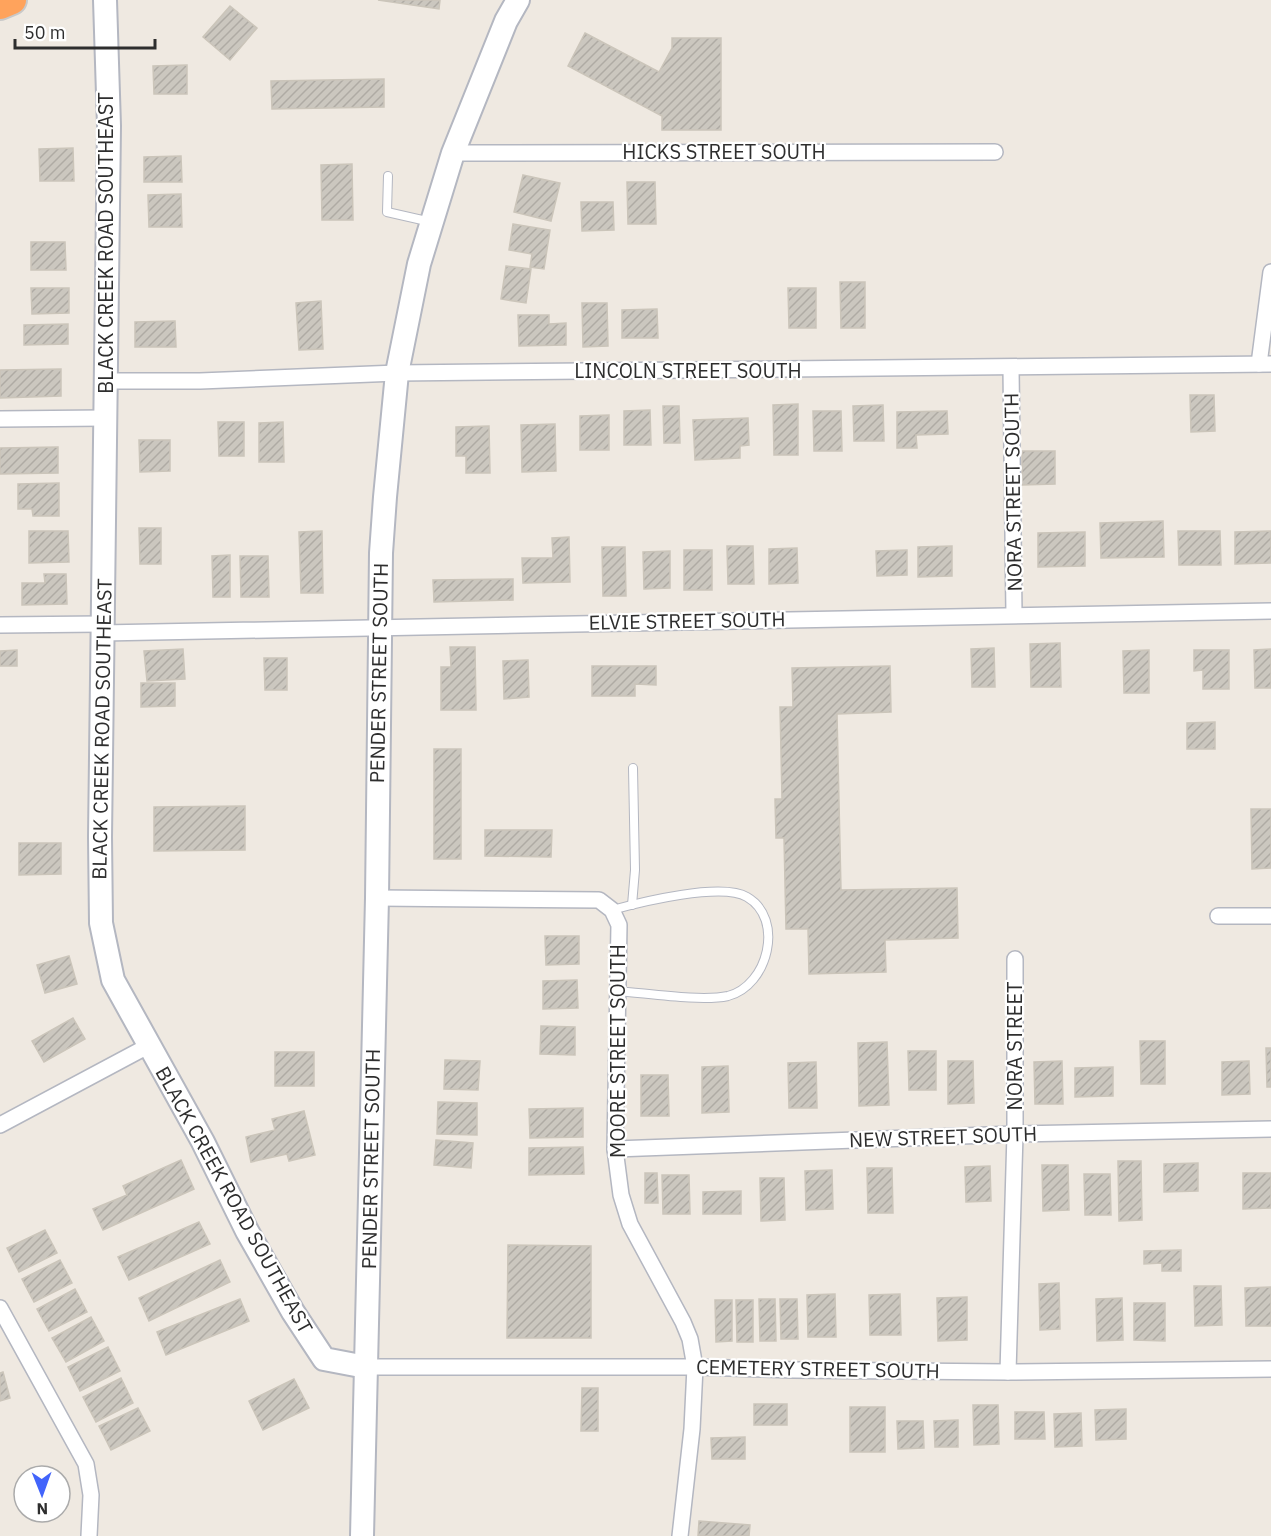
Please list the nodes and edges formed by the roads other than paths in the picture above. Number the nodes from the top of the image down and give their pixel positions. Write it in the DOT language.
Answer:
graph roads {
  1 [pos="12,0"];
  2 [pos="105,0"];
  3 [pos="518,0"];
  4 [pos="0,5"];
  5 [pos="995,152"];
  6 [pos="453,153"];
  7 [pos="388,176"];
  8 [pos="432,222"];
  9 [pos="1271,272"];
  10 [pos="1265,364"];
  11 [pos="1011,368"];
  12 [pos="397,374"];
  13 [pos="105,381"];
  14 [pos="105,418"];
  15 [pos="0,419"];
  16 [pos="1271,611"];
  17 [pos="1014,615"];
  18 [pos="0,625"];
  19 [pos="102,628"];
  20 [pos="381,628"];
  21 [pos="633,768"];
  22 [pos="377,898"];
  23 [pos="632,904"];
  24 [pos="612,910"];
  25 [pos="1218,916"];
  26 [pos="1271,916"];
  27 [pos="1015,959"];
  28 [pos="617,991"];
  29 [pos="148,1046"];
  30 [pos="0,1125"];
  31 [pos="1271,1129"];
  32 [pos="1015,1134"];
  33 [pos="615,1149"];
  34 [pos="0,1308"];
  35 [pos="366,1367"];
  36 [pos="695,1367"];
  37 [pos="1271,1369"];
  38 [pos="1008,1372"];
  39 [pos="89,1536"];
  40 [pos="363,1536"];
  41 [pos="680,1536"];
  1 -- 4 [label="highway"];
  2 -- 13 [label="street, BLACK CREEK ROAD SOUTHEAST"];
  3 -- 6 [label="street, PENDER STREET SOUTH"];
  5 -- 6 [label="street, HICKS STREET SOUTH"];
  6 -- 8 [label="street, PENDER STREET SOUTH"];
  7 -- 8 [label="lane"];
  8 -- 12 [label="street, PENDER STREET SOUTH"];
  9 -- 10 [label="street"];
  10 -- 11 [label="street, LINCOLN STREET SOUTH"];
  11 -- 12 [label="street, LINCOLN STREET SOUTH"];
  11 -- 17 [label="street, NORA STREET SOUTH"];
  12 -- 13 [label="street, LINCOLN STREET SOUTH"];
  12 -- 20 [label="street, PENDER STREET SOUTH"];
  13 -- 14 [label="street, BLACK CREEK ROAD SOUTHEAST"];
  14 -- 15 [label="street"];
  14 -- 19 [label="street, BLACK CREEK ROAD SOUTHEAST"];
  16 -- 17 [label="street, ELVIE STREET SOUTH"];
  17 -- 20 [label="street, ELVIE STREET SOUTH"];
  18 -- 19 [label="street, ELVIE STREET SOUTH"];
  19 -- 20 [label="street, ELVIE STREET SOUTH"];
  19 -- 29 [label="street, BLACK CREEK ROAD SOUTHEAST"];
  20 -- 22 [label="street, PENDER STREET SOUTH"];
  21 -- 23 [label="lane"];
  22 -- 24 [label="street"];
  22 -- 35 [label="street, PENDER STREET SOUTH"];
  23 -- 24 [label="lane"];
  23 -- 28 [label="lane"];
  24 -- 28 [label="street, MOORE STREET SOUTH"];
  25 -- 26 [label="street"];
  27 -- 32 [label="street, NORA STREET"];
  28 -- 33 [label="street, MOORE STREET SOUTH"];
  29 -- 30 [label="street"];
  29 -- 35 [label="street, BLACK CREEK ROAD SOUTHEAST"];
  31 -- 32 [label="street, NEW STREET SOUTH"];
  32 -- 33 [label="street, NEW STREET SOUTH"];
  32 -- 38 [label="street"];
  33 -- 36 [label="street, MOORE STREET SOUTH"];
  34 -- 39 [label="street"];
  35 -- 36 [label="street, CEMETERY STREET SOUTH"];
  35 -- 40 [label="street, PENDER STREET SOUTH"];
  36 -- 38 [label="street, CEMETERY STREET SOUTH"];
  36 -- 41 [label="street, MOORE STREET SOUTH"];
  37 -- 38 [label="street, CEMETERY STREET SOUTH"];
}
